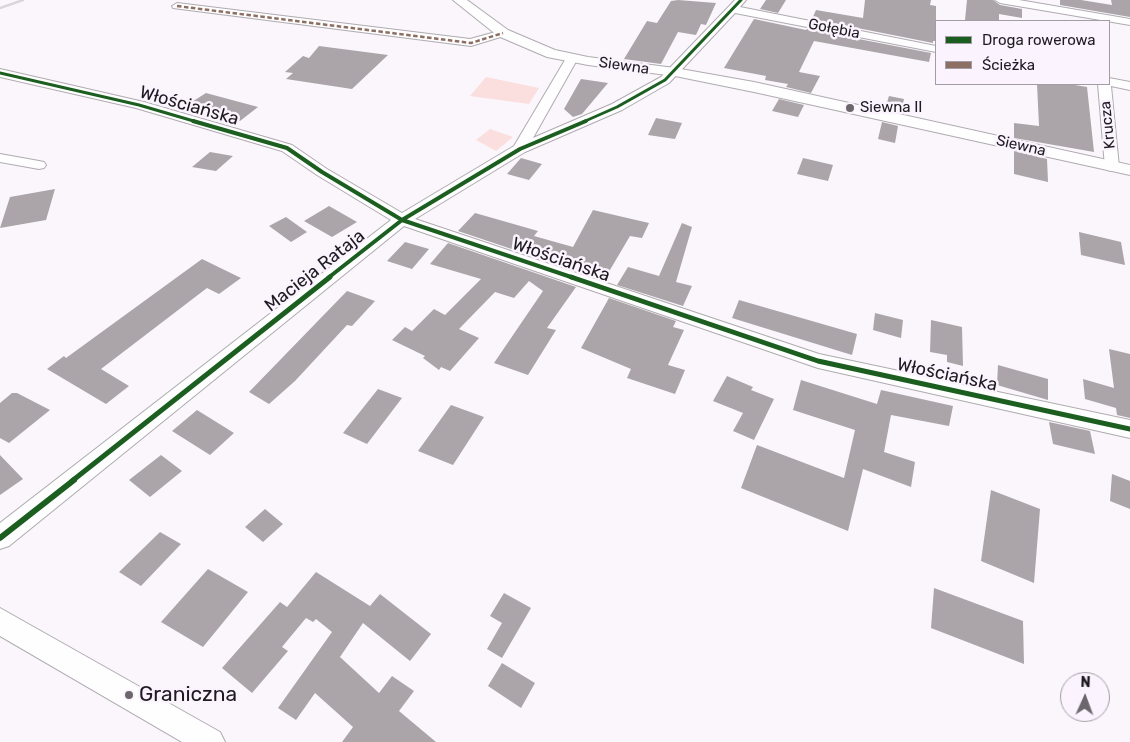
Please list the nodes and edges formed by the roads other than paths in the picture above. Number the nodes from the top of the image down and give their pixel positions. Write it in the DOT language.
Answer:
graph roads {
  1 [pos="459,0"];
  2 [pos="741,0"];
  3 [pos="1000,0"];
  4 [pos="177,6"];
  5 [pos="732,10"];
  6 [pos="1104,19"];
  7 [pos="1130,22"];
  8 [pos="502,33"];
  9 [pos="935,48"];
  10 [pos="572,58"];
  11 [pos="630,66"];
  12 [pos="675,72"];
  13 [pos="0,74"];
  14 [pos="1110,82"];
  15 [pos="1104,85"];
  16 [pos="1130,86"];
  17 [pos="648,90"];
  18 [pos="520,149"];
  19 [pos="0,158"];
  20 [pos="39,165"];
  21 [pos="1112,167"];
  22 [pos="1130,170"];
  23 [pos="402,220"];
  24 [pos="1130,429"];
  25 [pos="0,538"];
  26 [pos="0,621"];
  27 [pos="210,742"];
  1 -- 8 [label="street, Siewna"];
  2 -- 5 [label="street, Macieja Rataja"];
  3 -- 6 [label="street"];
  4 -- 8 [label="street"];
  5 -- 9 [label="street, Gołębia"];
  5 -- 12 [label="street, Macieja Rataja"];
  6 -- 7 [label="street"];
  8 -- 10 [label="street, Siewna"];
  10 -- 11 [label="street, Siewna"];
  10 -- 18 [label="street, Macieja Rataja"];
  11 -- 12 [label="street, Siewna"];
  11 -- 17 [label="street"];
  12 -- 17 [label="street, Macieja Rataja"];
  12 -- 21 [label="street, Siewna"];
  13 -- 23 [label="street, Włościańska"];
  14 -- 16 [label="street"];
  15 -- 21 [label="street, Krucza"];
  17 -- 18 [label="street, Macieja Rataja"];
  18 -- 23 [label="street, Macieja Rataja"];
  19 -- 20 [label="street"];
  21 -- 22 [label="street, Siewna"];
  23 -- 24 [label="street, Włościańska"];
  23 -- 25 [label="street, Macieja Rataja"];
  26 -- 27 [label="street"];
}
